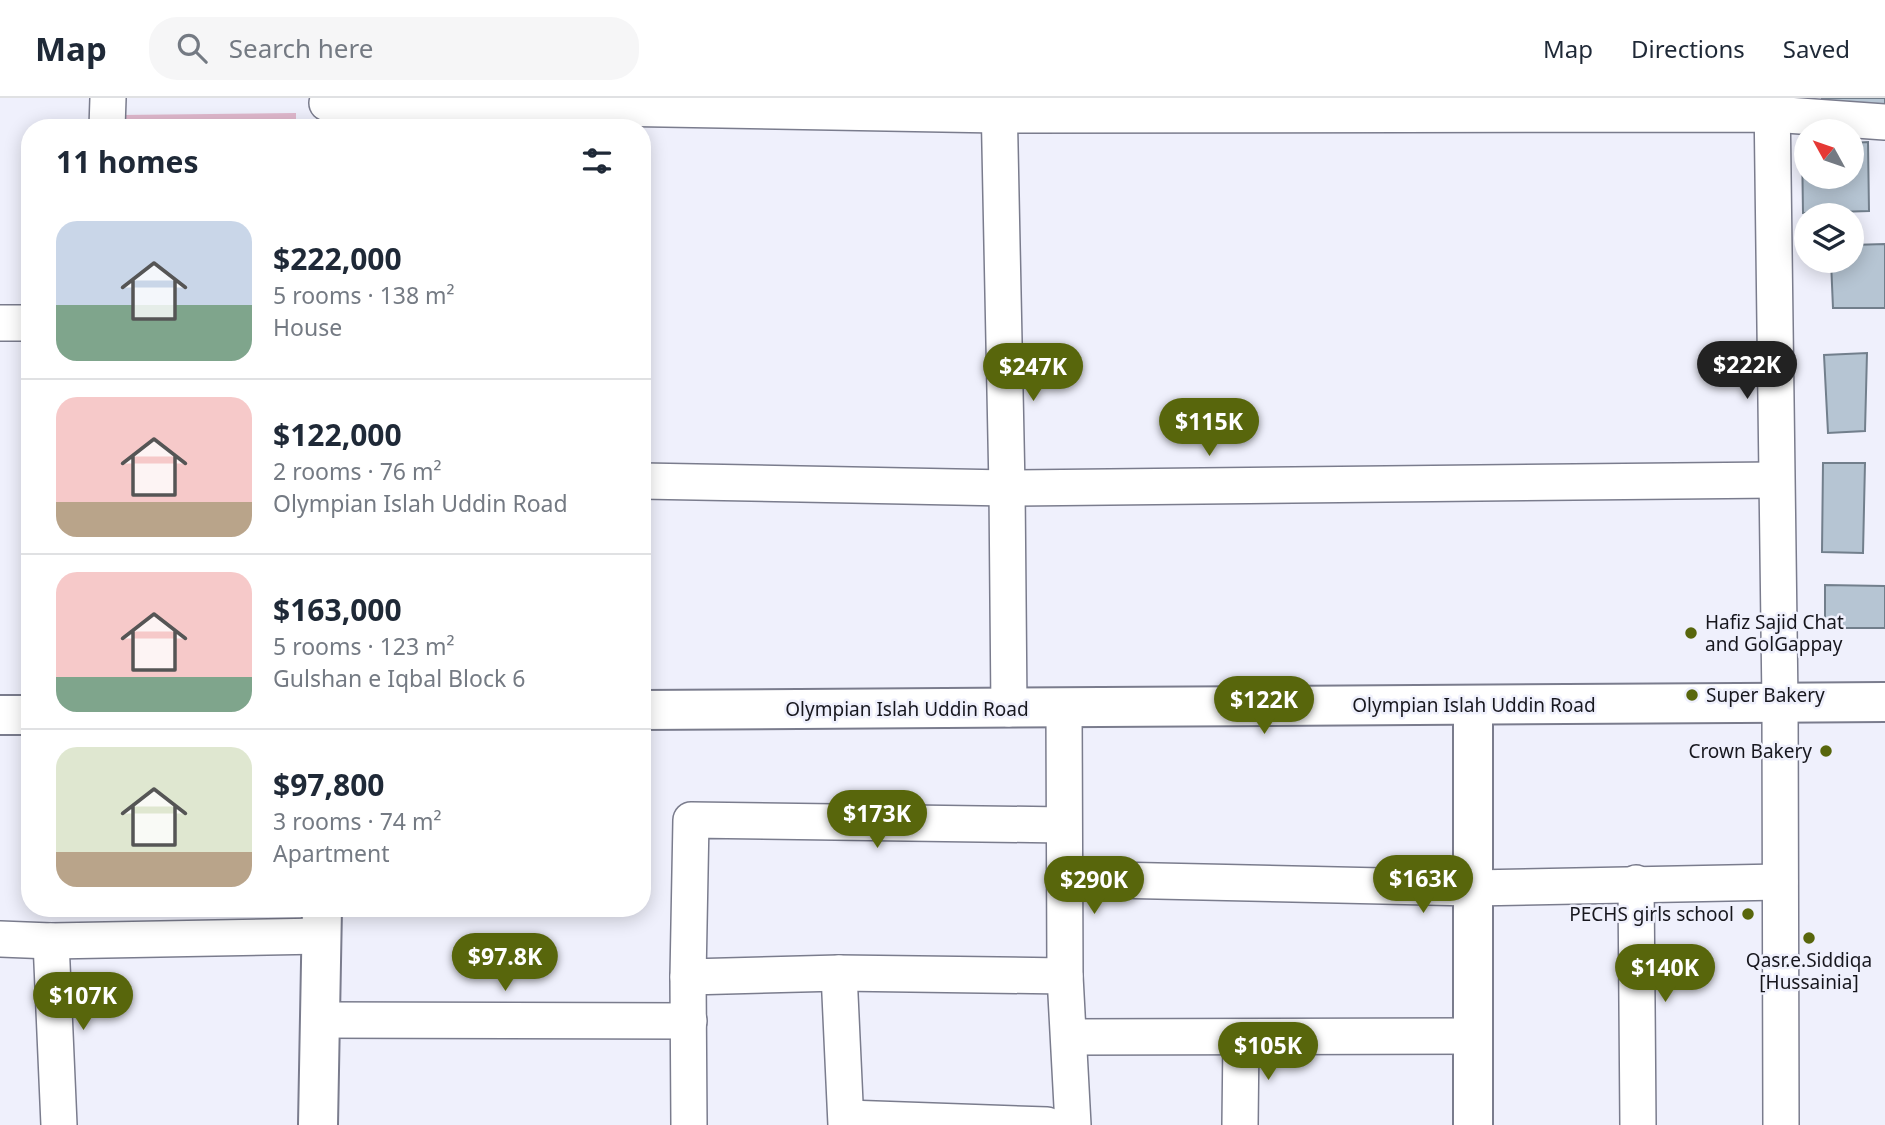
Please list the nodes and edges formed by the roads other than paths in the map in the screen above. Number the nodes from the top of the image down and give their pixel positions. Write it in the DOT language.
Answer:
graph roads {
  1 [pos="108,98"];
  2 [pos="1772,106"];
  3 [pos="999,107"];
  4 [pos="327,110"];
  5 [pos="107,119"];
  6 [pos="1885,122"];
  7 [pos="0,323"];
  8 [pos="21,323"];
  9 [pos="1776,480"];
  10 [pos="651,481"];
  11 [pos="1007,488"];
  12 [pos="1885,702"];
  13 [pos="1780,703"];
  14 [pos="1473,705"];
  15 [pos="1064,707"];
  16 [pos="1009,709"];
  17 [pos="651,710"];
  18 [pos="0,715"];
  19 [pos="21,715"];
  20 [pos="1063,825"];
  21 [pos="1066,879"];
  22 [pos="1780,882"];
  23 [pos="1636,883"];
  24 [pos="1473,888"];
  25 [pos="322,922"];
  26 [pos="0,939"];
  27 [pos="51,941"];
  28 [pos="839,973"];
  29 [pos="1065,976"];
  30 [pos="688,977"];
  31 [pos="320,1020"];
  32 [pos="690,1021"];
  33 [pos="1474,1036"];
  34 [pos="1069,1037"];
  35 [pos="1241,1038"];
  36 [pos="846,1121"];
  37 [pos="59,1125"];
  38 [pos="318,1125"];
  39 [pos="689,1125"];
  40 [pos="1047,1125"];
  41 [pos="1073,1125"];
  42 [pos="1240,1125"];
  43 [pos="1474,1125"];
  44 [pos="1637,1125"];
  45 [pos="1781,1125"];
  1 -- 5 [label="street"];
  2 -- 3 [label="street"];
  2 -- 6 [label="street"];
  2 -- 9 [label="street"];
  3 -- 4 [label="street"];
  3 -- 11 [label="street"];
  7 -- 8 [label="street"];
  9 -- 11 [label="street"];
  9 -- 13 [label="street"];
  10 -- 11 [label="street"];
  11 -- 16 [label="street"];
  12 -- 13 [label="street, Olympian Islah Uddin Road"];
  13 -- 14 [label="street, Olympian Islah Uddin Road"];
  13 -- 22 [label="street"];
  14 -- 15 [label="street, Olympian Islah Uddin Road"];
  14 -- 24 [label="street"];
  15 -- 16 [label="street, Olympian Islah Uddin Road"];
  15 -- 20 [label="street"];
  16 -- 17 [label="street, Olympian Islah Uddin Road"];
  18 -- 19 [label="street"];
  20 -- 21 [label="street"];
  20 -- 30 [label="street"];
  21 -- 24 [label="street"];
  21 -- 29 [label="street"];
  22 -- 23 [label="street"];
  22 -- 45 [label="street"];
  23 -- 24 [label="street"];
  23 -- 44 [label="street"];
  24 -- 33 [label="street"];
  25 -- 27 [label="street"];
  25 -- 31 [label="street"];
  26 -- 27 [label="street"];
  27 -- 37 [label="street"];
  28 -- 29 [label="street"];
  28 -- 30 [label="street"];
  28 -- 36 [label="street"];
  29 -- 34 [label="street"];
  30 -- 32 [label="street"];
  31 -- 32 [label="street"];
  31 -- 38 [label="street"];
  32 -- 39 [label="street"];
  33 -- 35 [label="street"];
  33 -- 43 [label="street"];
  34 -- 35 [label="street"];
  34 -- 41 [label="street"];
  35 -- 42 [label="street"];
  36 -- 40 [label="street"];
}
